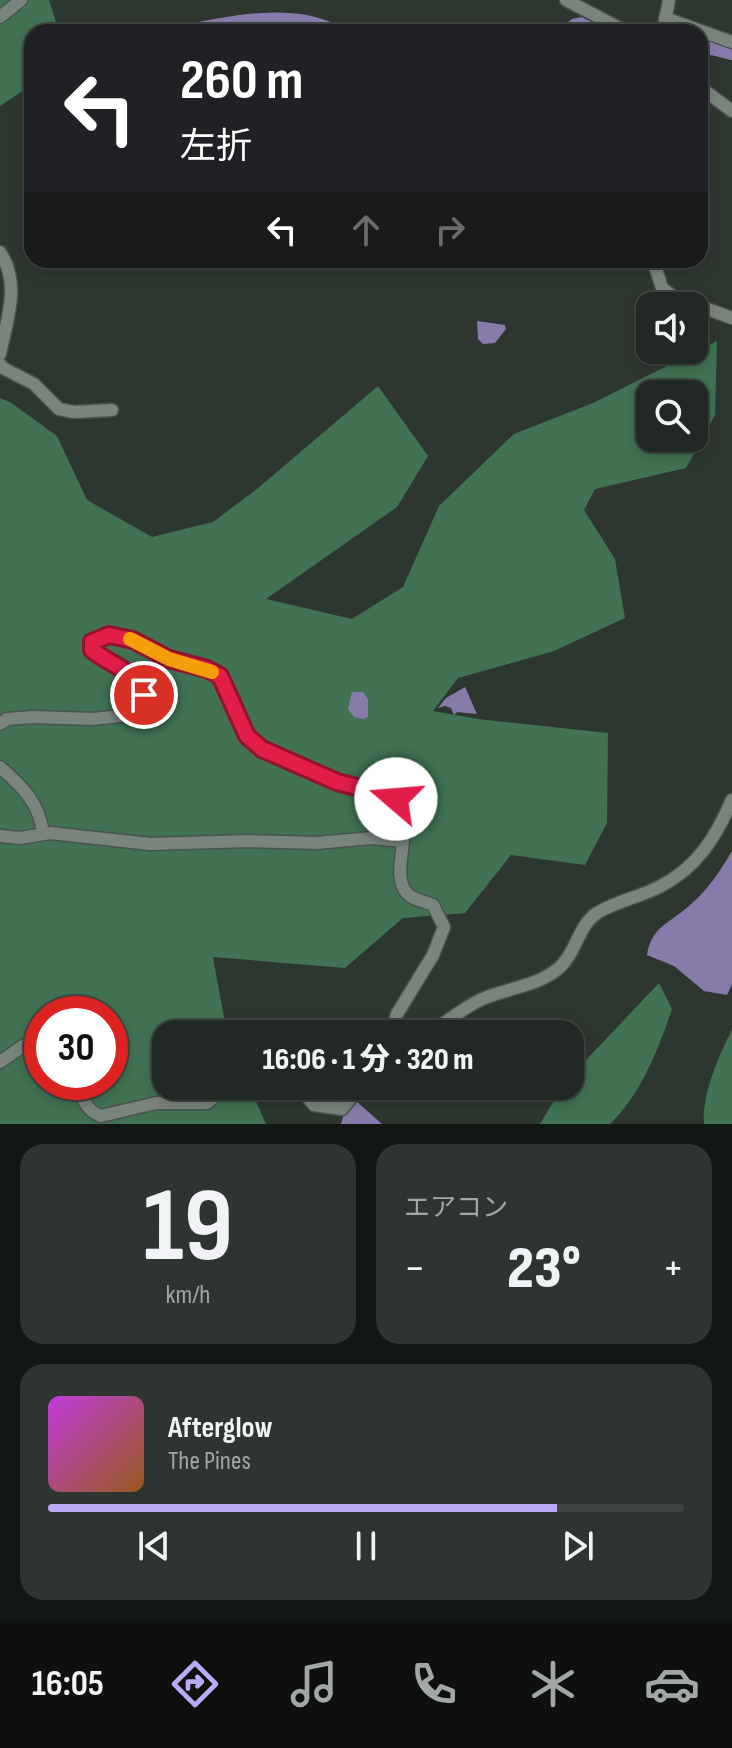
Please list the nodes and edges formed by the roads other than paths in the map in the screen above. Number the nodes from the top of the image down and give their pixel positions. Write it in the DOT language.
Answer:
graph roads {
  1 [pos="21,0"];
  2 [pos="566,0"];
  3 [pos="669,0"];
  4 [pos="0,17"];
  5 [pos="665,18"];
  6 [pos="612,24"];
  7 [pos="664,24"];
  8 [pos="682,24"];
  9 [pos="708,33"];
  10 [pos="732,42"];
  11 [pos="708,93"];
  12 [pos="732,111"];
  13 [pos="0,252"];
  14 [pos="656,268"];
  15 [pos="732,318"];
  16 [pos="0,354"];
  17 [pos="0,364"];
  18 [pos="112,410"];
  19 [pos="0,724"];
  20 [pos="0,767"];
  21 [pos="732,800"];
  22 [pos="43,834"];
  23 [pos="0,836"];
  24 [pos="403,841"];
  25 [pos="395,1020"];
  26 [pos="450,1020"];
  27 [pos="24,1046"];
  28 [pos="0,1062"];
  29 [pos="84,1100"];
  30 [pos="211,1100"];
  31 [pos="310,1100"];
  32 [pos="349,1100"];
  1 -- 4 [label="street"];
  2 -- 6 [label="street"];
  3 -- 5 [label="street"];
  5 -- 7 [label="street"];
  5 -- 8 [label="street"];
  9 -- 10 [label="street"];
  11 -- 12 [label="street"];
  13 -- 16 [label="street"];
  14 -- 15 [label="street"];
  17 -- 18 [label="street"];
  19 -- 24 [label="street"];
  20 -- 22 [label="street"];
  21 -- 26 [label="street"];
  22 -- 23 [label="street"];
  22 -- 24 [label="street"];
  24 -- 25 [label="street"];
  27 -- 28 [label="street"];
  29 -- 30 [label="street"];
  31 -- 32 [label="street"];
}
